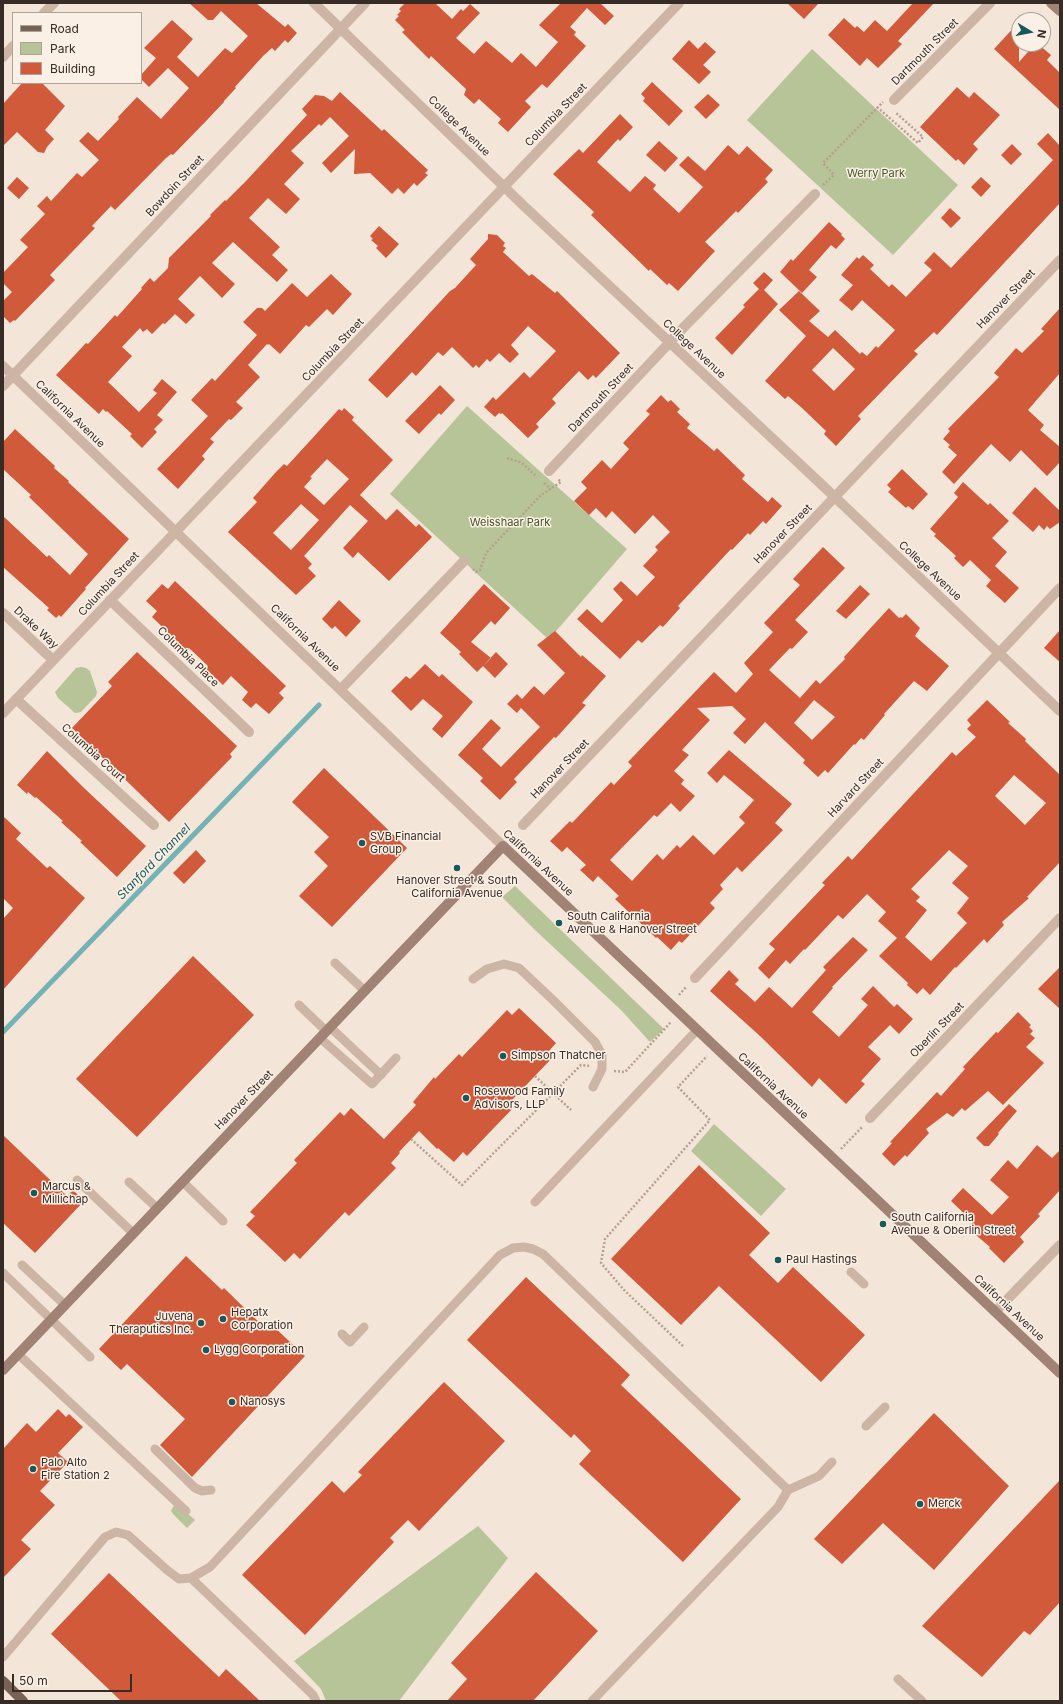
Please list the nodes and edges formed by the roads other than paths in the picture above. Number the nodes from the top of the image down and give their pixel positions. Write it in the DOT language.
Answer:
graph roads {
  1 [pos="54,3"];
  2 [pos="314,3"];
  3 [pos="365,3"];
  4 [pos="679,3"];
  5 [pos="990,3"];
  6 [pos="1051,3"];
  7 [pos="1060,11"];
  8 [pos="45,12"];
  9 [pos="341,28"];
  10 [pos="12,47"];
  11 [pos="3,57"];
  12 [pos="889,102"];
  13 [pos="505,186"];
  14 [pos="815,194"];
  15 [pos="1060,260"];
  16 [pos="670,342"];
  17 [pos="3,366"];
  18 [pos="12,376"];
  19 [pos="3,386"];
  20 [pos="549,471"];
  21 [pos="835,497"];
  22 [pos="176,532"];
  23 [pos="464,561"];
  24 [pos="1060,588"];
  25 [pos="110,600"];
  26 [pos="3,614"];
  27 [pos="999,652"];
  28 [pos="53,660"];
  29 [pos="341,689"];
  30 [pos="16,699"];
  31 [pos="1060,711"];
  32 [pos="3,713"];
  33 [pos="249,732"];
  34 [pos="154,825"];
  35 [pos="523,825"];
  36 [pos="503,846"];
  37 [pos="1060,918"];
  38 [pos="335,963"];
  39 [pos="695,978"];
  40 [pos="473,979"];
  41 [pos="365,991"];
  42 [pos="299,1005"];
  43 [pos="697,1030"];
  44 [pos="326,1032"];
  45 [pos="396,1058"];
  46 [pos="381,1075"];
  47 [pos="593,1087"];
  48 [pos="870,1118"];
  49 [pos="77,1180"];
  50 [pos="129,1182"];
  51 [pos="182,1182"];
  52 [pos="535,1202"];
  53 [pos="157,1208"];
  54 [pos="223,1221"];
  55 [pos="133,1233"];
  56 [pos="1060,1245"];
  57 [pos="22,1265"];
  58 [pos="851,1272"];
  59 [pos="3,1273"];
  60 [pos="864,1284"];
  61 [pos="65,1305"];
  62 [pos="995,1312"];
  63 [pos="51,1320"];
  64 [pos="364,1327"];
  65 [pos="342,1334"];
  66 [pos="18,1354"];
  67 [pos="90,1357"];
  68 [pos="3,1370"];
  69 [pos="1060,1373"];
  70 [pos="886,1407"];
  71 [pos="866,1426"];
  72 [pos="155,1449"];
  73 [pos="832,1462"];
  74 [pos="212,1490"];
  75 [pos="788,1490"];
  76 [pos="186,1511"];
  77 [pos="191,1578"];
  78 [pos="3,1657"];
  79 [pos="898,1679"];
  80 [pos="3,1681"];
  81 [pos="23,1701"];
  82 [pos="316,1701"];
  83 [pos="592,1701"];
  84 [pos="922,1701"];
  1 -- 8 [label="street"];
  2 -- 9 [label="street, College Avenue"];
  3 -- 9 [label="street, Bowdoin Street"];
  4 -- 13 [label="street, Columbia Street"];
  5 -- 12 [label="street, Dartmouth Street"];
  6 -- 7 [label="street"];
  9 -- 13 [label="street, College Avenue"];
  9 -- 18 [label="street, Bowdoin Street"];
  10 -- 11 [label="street"];
  13 -- 16 [label="street, College Avenue"];
  13 -- 22 [label="street, Columbia Street"];
  14 -- 16 [label="street, Dartmouth Street"];
  15 -- 21 [label="street, Hanover Street"];
  16 -- 20 [label="street, Dartmouth Street"];
  16 -- 21 [label="street, College Avenue"];
  17 -- 18 [label="street, California Avenue"];
  18 -- 19 [label="street, Bowdoin Street"];
  18 -- 22 [label="street, California Avenue"];
  21 -- 27 [label="street, College Avenue"];
  21 -- 35 [label="street, Hanover Street"];
  22 -- 25 [label="street, Columbia Street"];
  22 -- 29 [label="street, California Avenue"];
  23 -- 29 [label="street"];
  24 -- 27 [label="street, Harvard Street"];
  25 -- 28 [label="street, Columbia Street"];
  25 -- 33 [label="street, Columbia Place"];
  26 -- 28 [label="street, Drake Way"];
  27 -- 31 [label="street, College Avenue"];
  27 -- 39 [label="street, Harvard Street"];
  28 -- 30 [label="street, Columbia Street"];
  29 -- 36 [label="street, California Avenue"];
  30 -- 32 [label="street, Columbia Street"];
  30 -- 34 [label="street, Columbia Court"];
  36 -- 41 [label="street, Hanover Street"];
  36 -- 43 [label="street, California Avenue"];
  37 -- 48 [label="street, Oberlin Street"];
  38 -- 41 [label="lane"];
  40 -- 47 [label="lane"];
  41 -- 44 [label="street, Hanover Street"];
  42 -- 44 [label="lane"];
  43 -- 52 [label="lane"];
  43 -- 62 [label="street, California Avenue"];
  44 -- 46 [label="lane"];
  44 -- 46 [label="lane"];
  44 -- 51 [label="street, Hanover Street"];
  45 -- 46 [label="lane"];
  49 -- 55 [label="lane"];
  50 -- 53 [label="lane"];
  51 -- 53 [label="street, Hanover Street"];
  51 -- 54 [label="lane"];
  53 -- 55 [label="street, Hanover Street"];
  55 -- 61 [label="street, Hanover Street"];
  56 -- 62 [label="street"];
  57 -- 61 [label="lane"];
  58 -- 60 [label="lane"];
  59 -- 63 [label="lane"];
  61 -- 63 [label="street, Hanover Street"];
  62 -- 69 [label="street, California Avenue"];
  63 -- 66 [label="street, Hanover Street"];
  63 -- 67 [label="lane"];
  64 -- 65 [label="lane"];
  66 -- 68 [label="street, Hanover Street"];
  66 -- 76 [label="lane"];
  70 -- 71 [label="lane"];
  72 -- 74 [label="lane"];
  73 -- 75 [label="lane"];
  75 -- 77 [label="lane"];
  75 -- 83 [label="lane"];
  77 -- 78 [label="lane"];
  77 -- 82 [label="lane"];
  79 -- 84 [label="lane"];
  80 -- 81 [label="main road"];
}
